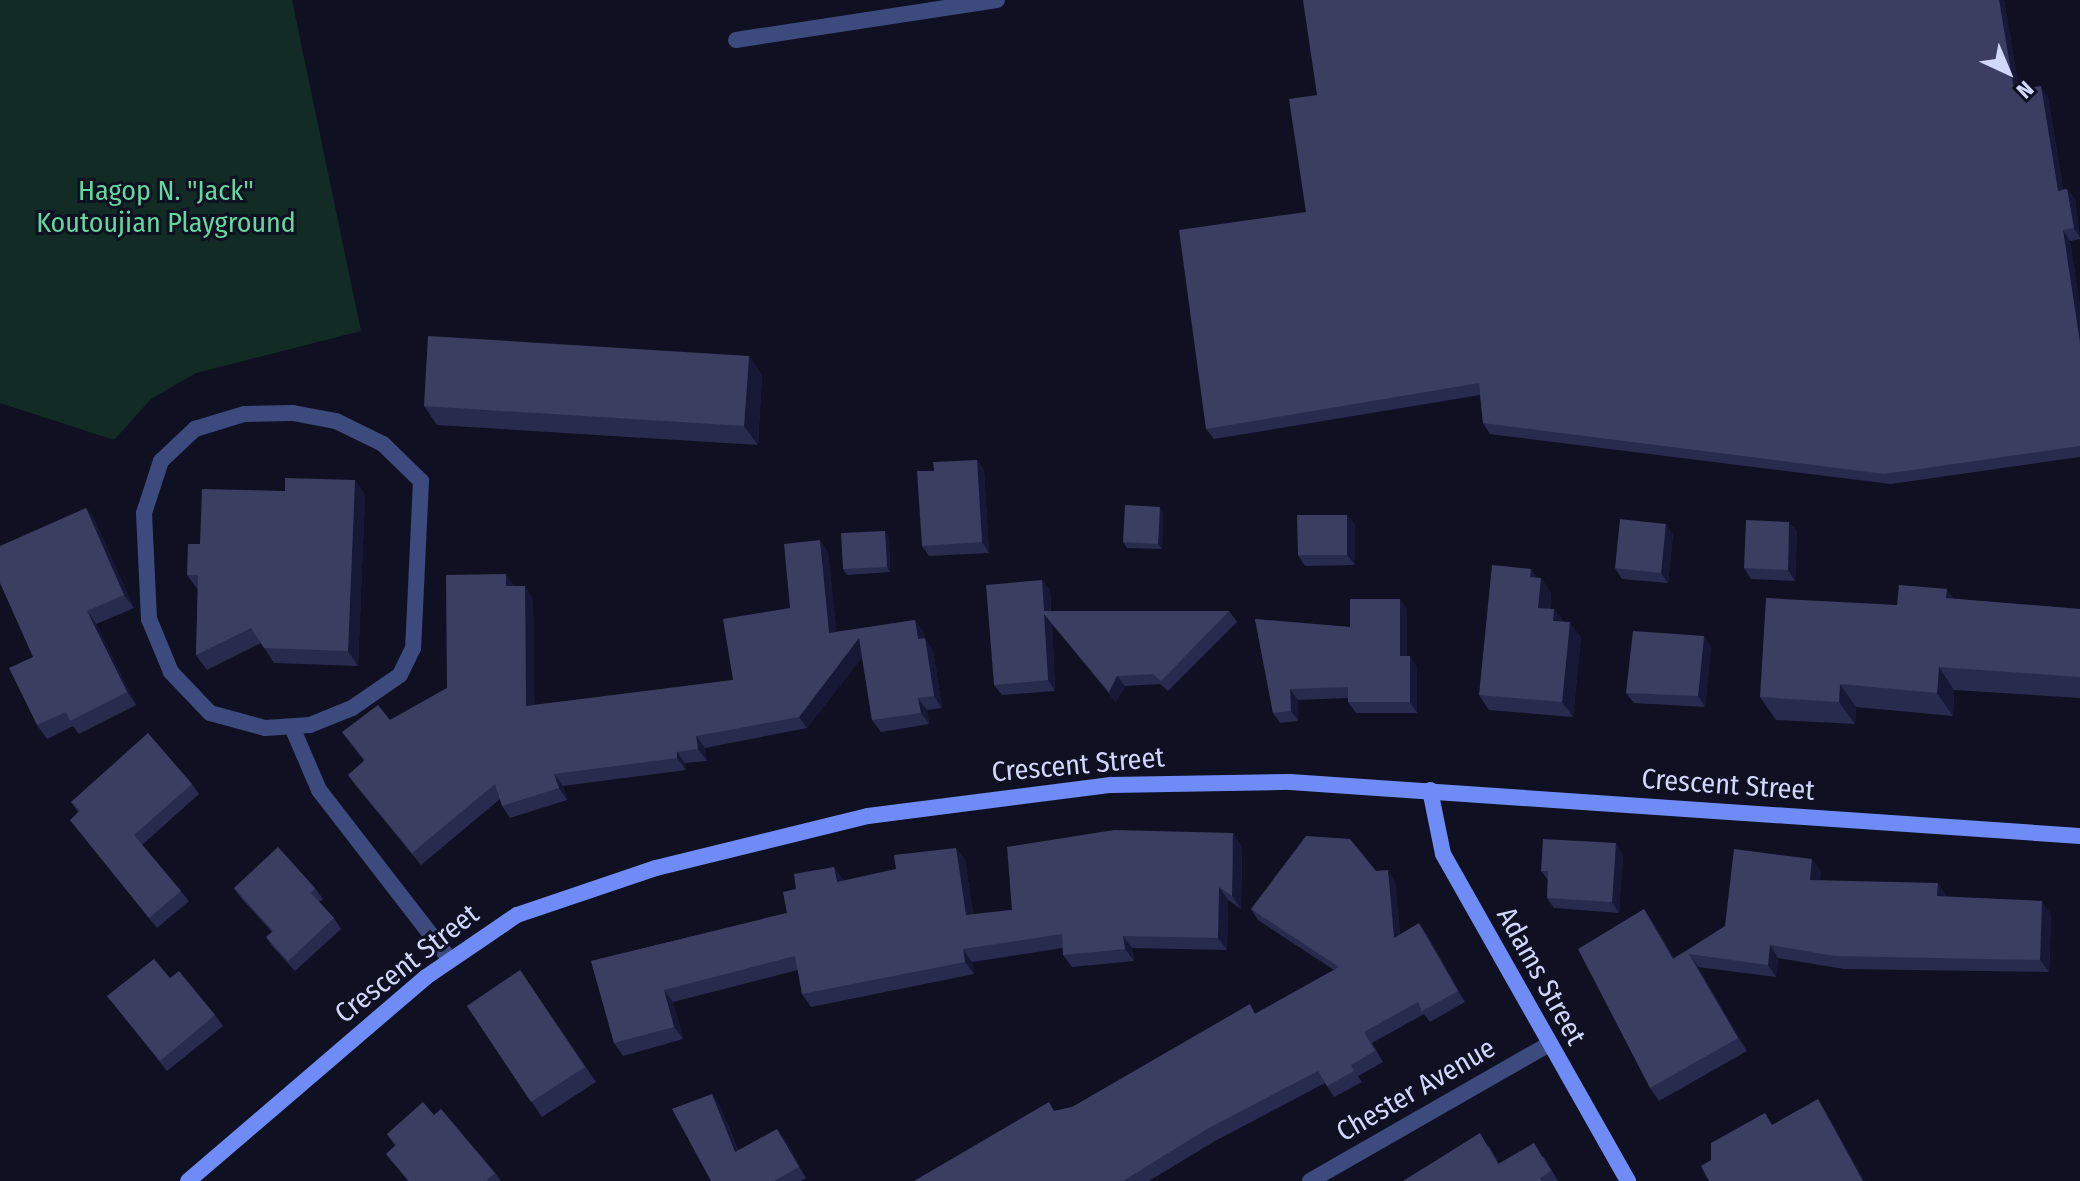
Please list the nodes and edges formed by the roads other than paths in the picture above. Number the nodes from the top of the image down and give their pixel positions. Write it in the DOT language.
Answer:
graph roads {
  1 [pos="997,0"];
  2 [pos="736,40"];
  3 [pos="292,727"];
  4 [pos="1430,790"];
  5 [pos="2080,836"];
  6 [pos="449,958"];
  7 [pos="1549,1044"];
  8 [pos="188,1181"];
  9 [pos="1310,1181"];
  10 [pos="1628,1181"];
  1 -- 2 [label="street"];
  3 -- 3 [label="street"];
  3 -- 6 [label="street"];
  4 -- 5 [label="street, Crescent Street"];
  4 -- 6 [label="street, Crescent Street"];
  4 -- 7 [label="street, Adams Street"];
  6 -- 8 [label="street, Crescent Street"];
  7 -- 9 [label="street, Chester Avenue"];
  7 -- 10 [label="street, Adams Street"];
}
